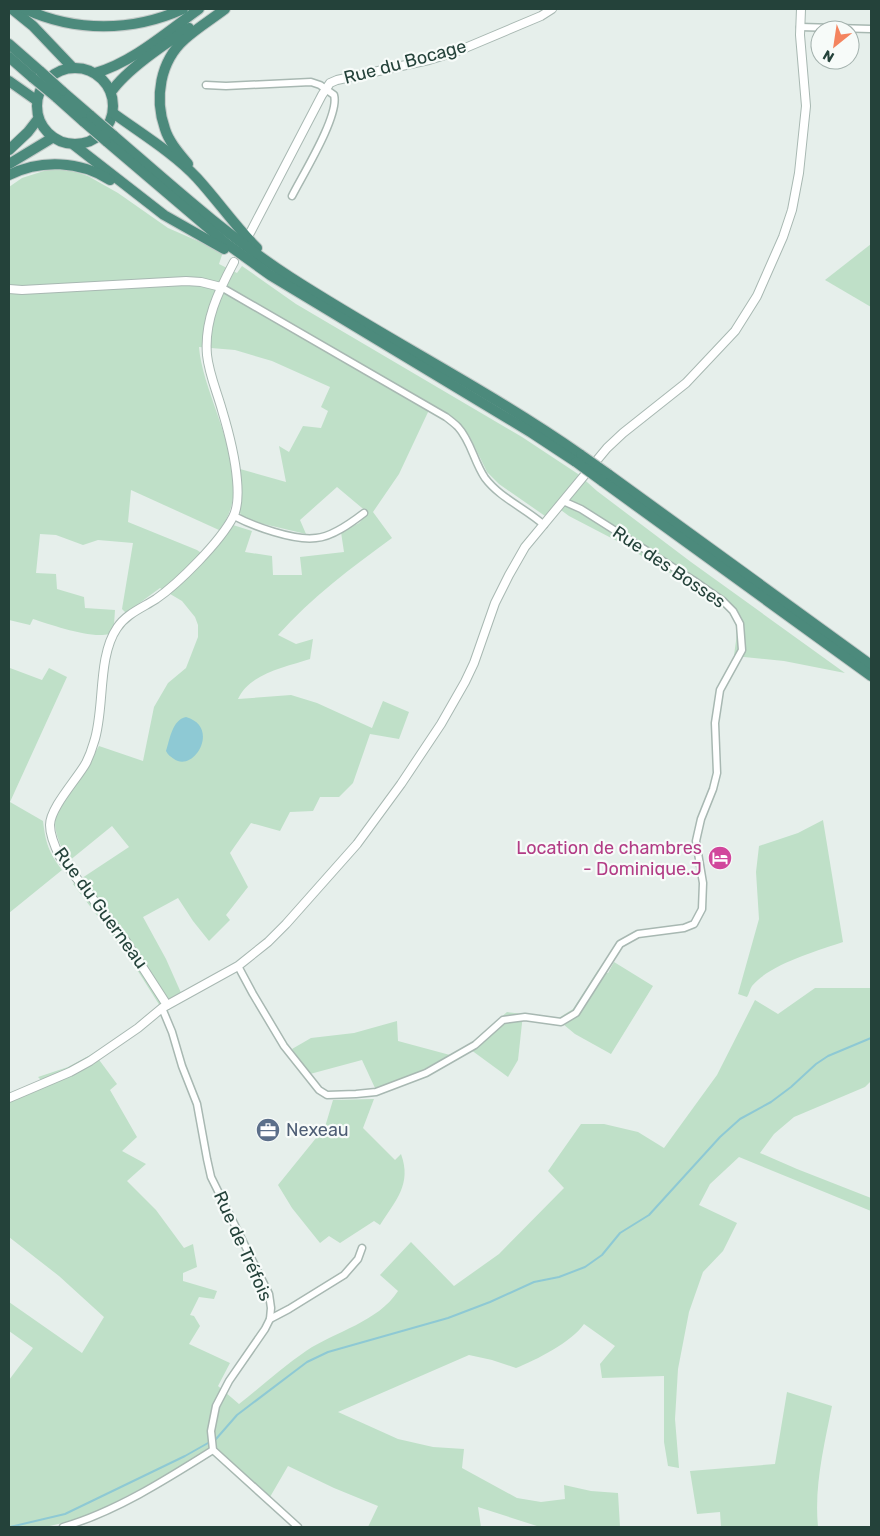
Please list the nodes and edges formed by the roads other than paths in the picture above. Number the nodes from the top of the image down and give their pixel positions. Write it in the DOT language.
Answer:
graph roads {
  1 [pos="12,9"];
  2 [pos="25,9"];
  3 [pos="183,9"];
  4 [pos="199,9"];
  5 [pos="218,9"];
  6 [pos="225,9"];
  7 [pos="552,9"];
  8 [pos="801,9"];
  9 [pos="800,27"];
  10 [pos="871,29"];
  11 [pos="9,44"];
  12 [pos="9,57"];
  13 [pos="72,67"];
  14 [pos="95,73"];
  15 [pos="37,75"];
  16 [pos="9,81"];
  17 [pos="206,85"];
  18 [pos="326,88"];
  19 [pos="111,92"];
  20 [pos="36,100"];
  21 [pos="113,113"];
  22 [pos="38,120"];
  23 [pos="52,138"];
  24 [pos="110,138"];
  25 [pos="74,145"];
  26 [pos="9,150"];
  27 [pos="9,164"];
  28 [pos="9,175"];
  29 [pos="197,178"];
  30 [pos="292,196"];
  31 [pos="164,215"];
  32 [pos="250,233"];
  33 [pos="234,262"];
  34 [pos="270,275"];
  35 [pos="290,277"];
  36 [pos="221,287"];
  37 [pos="9,289"];
  38 [pos="579,459"];
  39 [pos="605,477"];
  40 [pos="563,501"];
  41 [pos="364,513"];
  42 [pos="234,516"];
  43 [pos="544,524"];
  44 [pos="871,665"];
  45 [pos="871,676"];
  46 [pos="238,966"];
  47 [pos="164,1006"];
  48 [pos="9,1098"];
  49 [pos="362,1248"];
  50 [pos="270,1319"];
  51 [pos="213,1450"];
  52 [pos="63,1527"];
  53 [pos="298,1527"];
  1 -- 13 [label="highway"];
  2 -- 3 [label="highway"];
  4 -- 14 [label="highway"];
  5 -- 19 [label="highway"];
  6 -- 29 [label="highway"];
  7 -- 18 [label="street, Rue du Bocage"];
  8 -- 9 [label="street"];
  9 -- 10 [label="street"];
  9 -- 40 [label="street"];
  11 -- 15 [label="highway"];
  12 -- 15 [label="highway"];
  13 -- 14 [label="highway"];
  13 -- 20 [label="highway"];
  14 -- 19 [label="highway"];
  15 -- 24 [label="highway, bridge"];
  16 -- 20 [label="highway"];
  17 -- 18 [label="street"];
  18 -- 30 [label="street"];
  18 -- 32 [label="street, Rue du Bocage"];
  19 -- 21 [label="highway"];
  20 -- 22 [label="highway"];
  21 -- 25 [label="highway"];
  21 -- 29 [label="highway"];
  22 -- 23 [label="highway"];
  22 -- 26 [label="highway"];
  23 -- 25 [label="highway"];
  23 -- 27 [label="highway"];
  24 -- 34 [label="highway"];
  24 -- 35 [label="highway"];
  25 -- 31 [label="highway"];
  28 -- 31 [label="highway"];
  29 -- 35 [label="highway"];
  31 -- 34 [label="highway"];
  33 -- 36 [label="street"];
  34 -- 38 [label="highway"];
  35 -- 38 [label="highway"];
  36 -- 37 [label="street"];
  36 -- 42 [label="street"];
  36 -- 43 [label="street"];
  38 -- 39 [label="highway, bridge"];
  39 -- 44 [label="highway"];
  39 -- 45 [label="highway"];
  40 -- 43 [label="street"];
  40 -- 46 [label="street, Rue des Bosses"];
  41 -- 42 [label="street"];
  42 -- 47 [label="street, Rue du Guerneau"];
  43 -- 46 [label="street"];
  46 -- 47 [label="street"];
  47 -- 48 [label="street"];
  47 -- 50 [label="street, Rue de Tréfois"];
  49 -- 50 [label="street"];
  50 -- 51 [label="street, Rue de Tréfois"];
  51 -- 52 [label="street"];
  51 -- 53 [label="street"];
}
